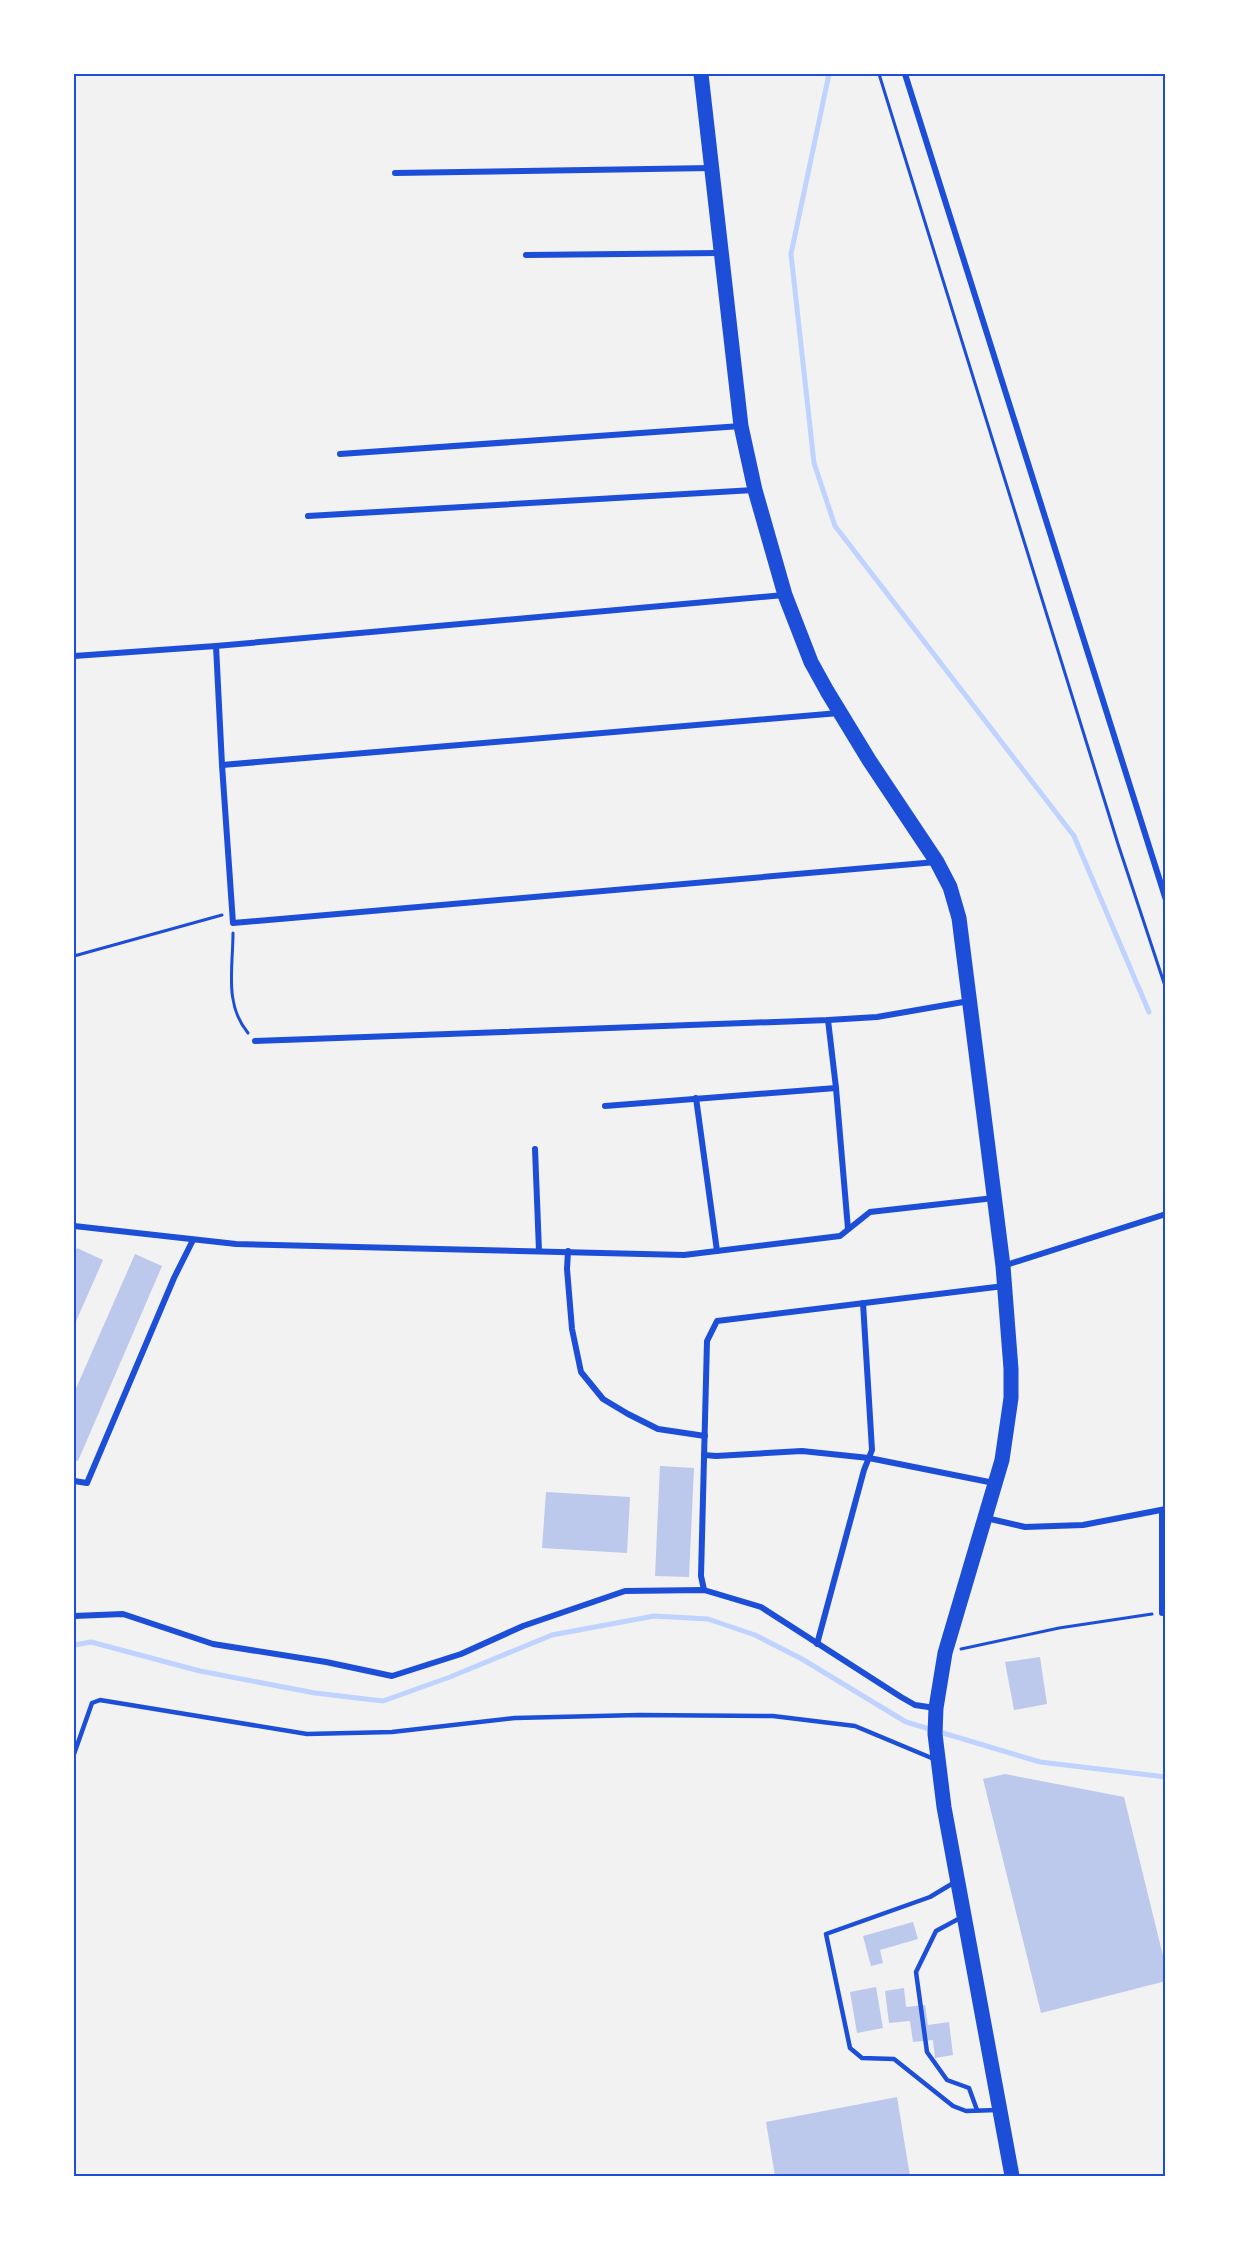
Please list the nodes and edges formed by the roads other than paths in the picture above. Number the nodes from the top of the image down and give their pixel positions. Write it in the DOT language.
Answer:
graph roads {
  1 [pos="701,74"];
  2 [pos="905,74"];
  3 [pos="711,168"];
  4 [pos="395,173"];
  5 [pos="721,253"];
  6 [pos="526,255"];
  7 [pos="741,426"];
  8 [pos="340,454"];
  9 [pos="755,490"];
  10 [pos="308,516"];
  11 [pos="785,595"];
  12 [pos="216,646"];
  13 [pos="74,656"];
  14 [pos="839,713"];
  15 [pos="222,765"];
  16 [pos="937,862"];
  17 [pos="1166,900"];
  18 [pos="970,1001"];
  19 [pos="828,1020"];
  20 [pos="255,1041"];
  21 [pos="836,1088"];
  22 [pos="696,1098"];
  23 [pos="605,1106"];
  24 [pos="535,1149"];
  25 [pos="994,1198"];
  26 [pos="1166,1214"];
  27 [pos="74,1226"];
  28 [pos="848,1229"];
  29 [pos="194,1240"];
  30 [pos="538,1251"];
  31 [pos="568,1251"];
  32 [pos="717,1251"];
  33 [pos="1003,1266"];
  34 [pos="1005,1286"];
  35 [pos="863,1303"];
  36 [pos="705,1436"];
  37 [pos="704,1455"];
  38 [pos="869,1458"];
  39 [pos="74,1481"];
  40 [pos="996,1483"];
  41 [pos="1164,1510"];
  42 [pos="985,1518"];
  43 [pos="704,1590"];
  44 [pos="1162,1613"];
  45 [pos="74,1616"];
  46 [pos="817,1644"];
  47 [pos="935,1713"];
  48 [pos="74,1754"];
  49 [pos="936,1754"];
  50 [pos="958,1880"];
  51 [pos="964,1916"];
  52 [pos="977,2110"];
  53 [pos="1000,2110"];
  54 [pos="1012,2176"];
  1 -- 3 [label="main road"];
  2 -- 17 [label="street"];
  3 -- 4 [label="street"];
  3 -- 5 [label="main road"];
  5 -- 6 [label="street"];
  5 -- 7 [label="main road"];
  7 -- 8 [label="street"];
  7 -- 9 [label="main road"];
  9 -- 10 [label="street"];
  9 -- 11 [label="main road"];
  11 -- 12 [label="street"];
  11 -- 14 [label="main road"];
  12 -- 13 [label="street"];
  12 -- 15 [label="street"];
  14 -- 15 [label="street"];
  14 -- 16 [label="main road"];
  15 -- 16 [label="street"];
  16 -- 18 [label="main road"];
  18 -- 19 [label="street"];
  18 -- 25 [label="main road"];
  19 -- 20 [label="street"];
  19 -- 21 [label="street"];
  21 -- 22 [label="street"];
  21 -- 28 [label="street"];
  22 -- 23 [label="street"];
  22 -- 32 [label="street"];
  24 -- 30 [label="street"];
  25 -- 28 [label="street"];
  25 -- 33 [label="main road"];
  26 -- 33 [label="street"];
  27 -- 29 [label="street"];
  28 -- 32 [label="street"];
  29 -- 30 [label="street"];
  29 -- 39 [label="street"];
  30 -- 31 [label="street"];
  31 -- 32 [label="street"];
  31 -- 36 [label="street"];
  33 -- 34 [label="main road"];
  34 -- 35 [label="street"];
  34 -- 40 [label="main road"];
  35 -- 36 [label="street"];
  35 -- 38 [label="street"];
  36 -- 37 [label="street"];
  37 -- 38 [label="street"];
  37 -- 43 [label="street"];
  38 -- 40 [label="street"];
  38 -- 46 [label="street"];
  40 -- 42 [label="main road"];
  41 -- 42 [label="street"];
  41 -- 44 [label="street"];
  42 -- 47 [label="main road"];
  43 -- 45 [label="street"];
  43 -- 46 [label="street"];
  46 -- 47 [label="street"];
  47 -- 49 [label="main road"];
  48 -- 49 [label="lane"];
  49 -- 50 [label="main road"];
  50 -- 51 [label="main road"];
  50 -- 52 [label="lane"];
  51 -- 52 [label="lane"];
  51 -- 53 [label="main road"];
  52 -- 53 [label="lane"];
  53 -- 54 [label="main road"];
}
